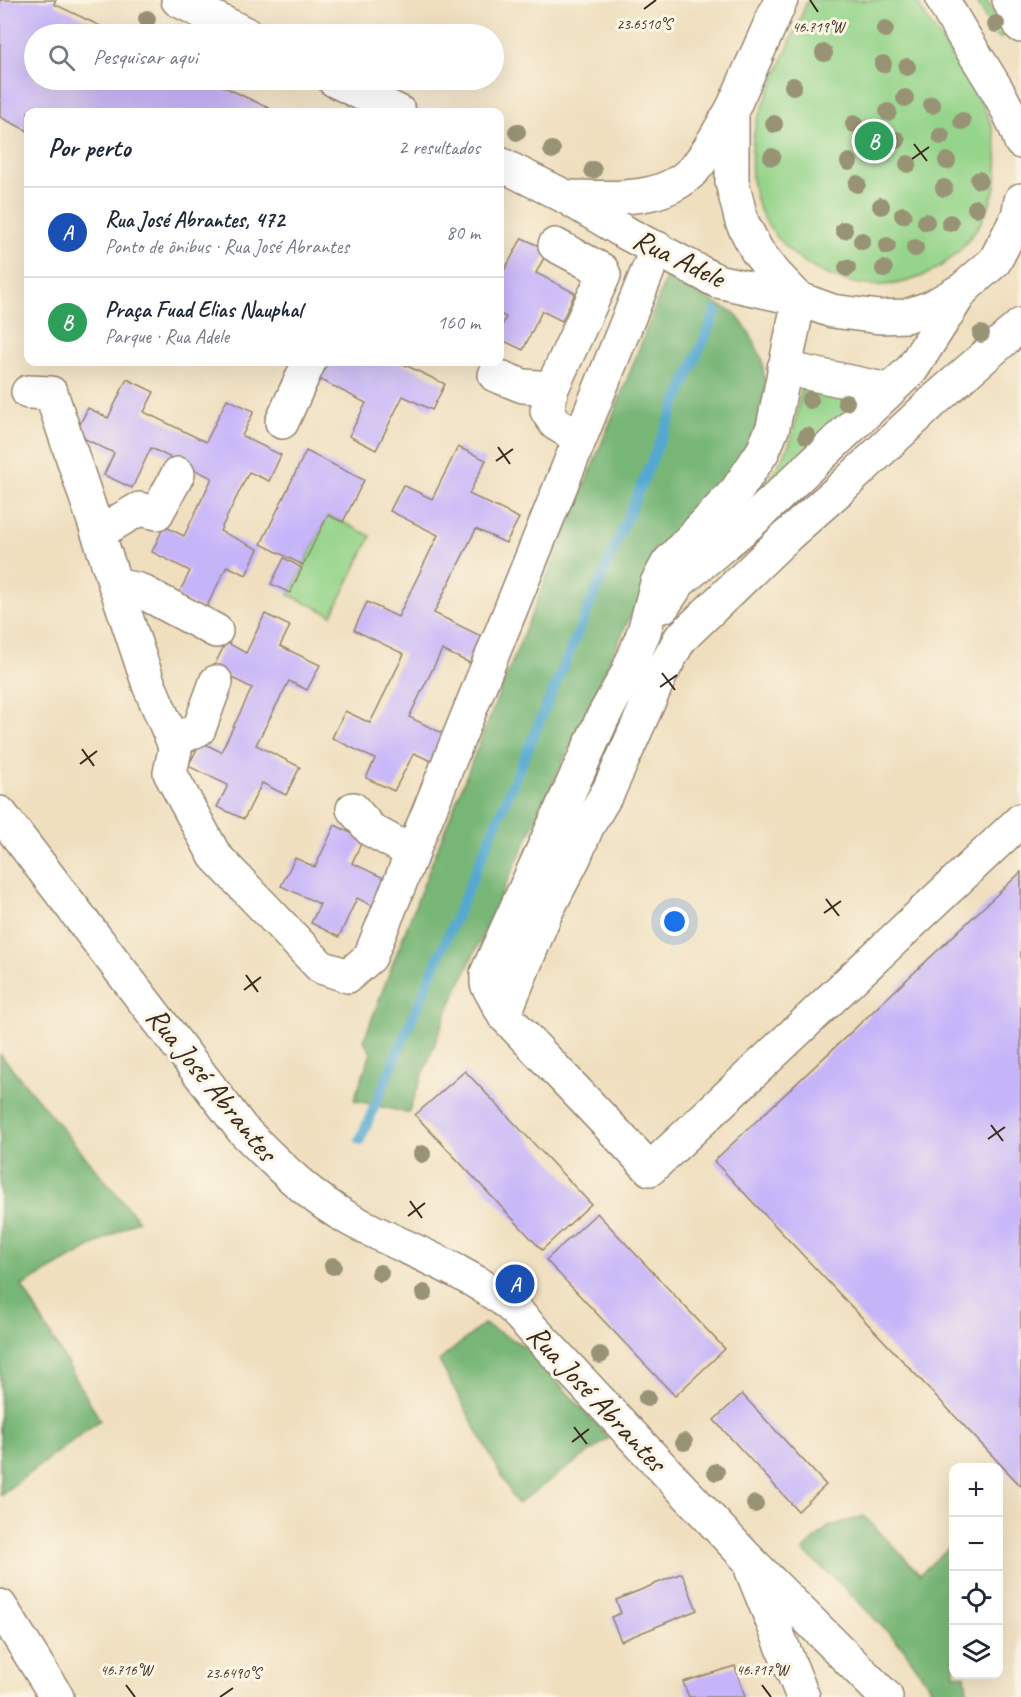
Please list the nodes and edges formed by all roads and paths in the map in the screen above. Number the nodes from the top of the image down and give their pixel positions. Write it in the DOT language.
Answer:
graph roads {
  1 [pos="781,0"];
  2 [pos="943,0"];
  3 [pos="1009,0"];
  4 [pos="194,4"];
  5 [pos="229,24"];
  6 [pos="1021,26"];
  7 [pos="354,90"];
  8 [pos="391,108"];
  9 [pos="732,110"];
  10 [pos="1021,142"];
  11 [pos="504,166"];
  12 [pos="566,197"];
  13 [pos="1021,200"];
  14 [pos="555,245"];
  15 [pos="657,248"];
  16 [pos="963,289"];
  17 [pos="799,299"];
  18 [pos="1021,325"];
  19 [pos="307,366"];
  20 [pos="784,368"];
  21 [pos="495,375"];
  22 [pos="552,388"];
  23 [pos="888,390"];
  24 [pos="28,392"];
  25 [pos="282,422"];
  26 [pos="580,438"];
  27 [pos="178,474"];
  28 [pos="98,533"];
  29 [pos="115,585"];
  30 [pos="216,631"];
  31 [pos="645,632"];
  32 [pos="627,674"];
  33 [pos="216,682"];
  34 [pos="173,741"];
  35 [pos="353,809"];
  36 [pos="0,813"];
  37 [pos="1021,820"];
  38 [pos="587,826"];
  39 [pos="413,852"];
  40 [pos="504,1015"];
  41 [pos="747,1558"];
  42 [pos="0,1606"];
  43 [pos="877,1694"];
  44 [pos="57,1697"];
  45 [pos="803,1697"];
  1 -- 9 [label="main road, Rua Adele"];
  2 -- 10 [label="main road"];
  3 -- 6 [label="main road"];
  4 -- 5 [label="main road"];
  7 -- 8 [label="main road"];
  9 -- 12 [label="main road, Rua Adele"];
  9 -- 17 [label="main road"];
  11 -- 12 [label="main road, Rua Adele"];
  12 -- 15 [label="main road, Rua Adele"];
  13 -- 16 [label="main road"];
  14 -- 22 [label="main road"];
  15 -- 17 [label="main road, Rua Adele"];
  15 -- 26 [label="main road"];
  16 -- 17 [label="main road, Rua Adele"];
  16 -- 23 [label="main road"];
  17 -- 20 [label="main road"];
  18 -- 38 [label="main road"];
  19 -- 25 [label="main road"];
  20 -- 23 [label="main road"];
  20 -- 31 [label="main road"];
  21 -- 22 [label="main road"];
  22 -- 26 [label="main road"];
  23 -- 31 [label="main road"];
  24 -- 28 [label="main road"];
  26 -- 39 [label="main road"];
  27 -- 28 [label="main road"];
  28 -- 29 [label="main road"];
  29 -- 30 [label="main road"];
  29 -- 34 [label="main road"];
  31 -- 32 [label="main road"];
  32 -- 38 [label="main road"];
  32 -- 40 [label="main road"];
  33 -- 34 [label="main road"];
  34 -- 39 [label="main road"];
  35 -- 39 [label="main road"];
  36 -- 41 [label="main road, Rua José Abrantes"];
  37 -- 40 [label="main road"];
  38 -- 40 [label="main road"];
  41 -- 43 [label="main road, Rua José Abrantes"];
  41 -- 45 [label="main road"];
  42 -- 44 [label="main road"];
}
